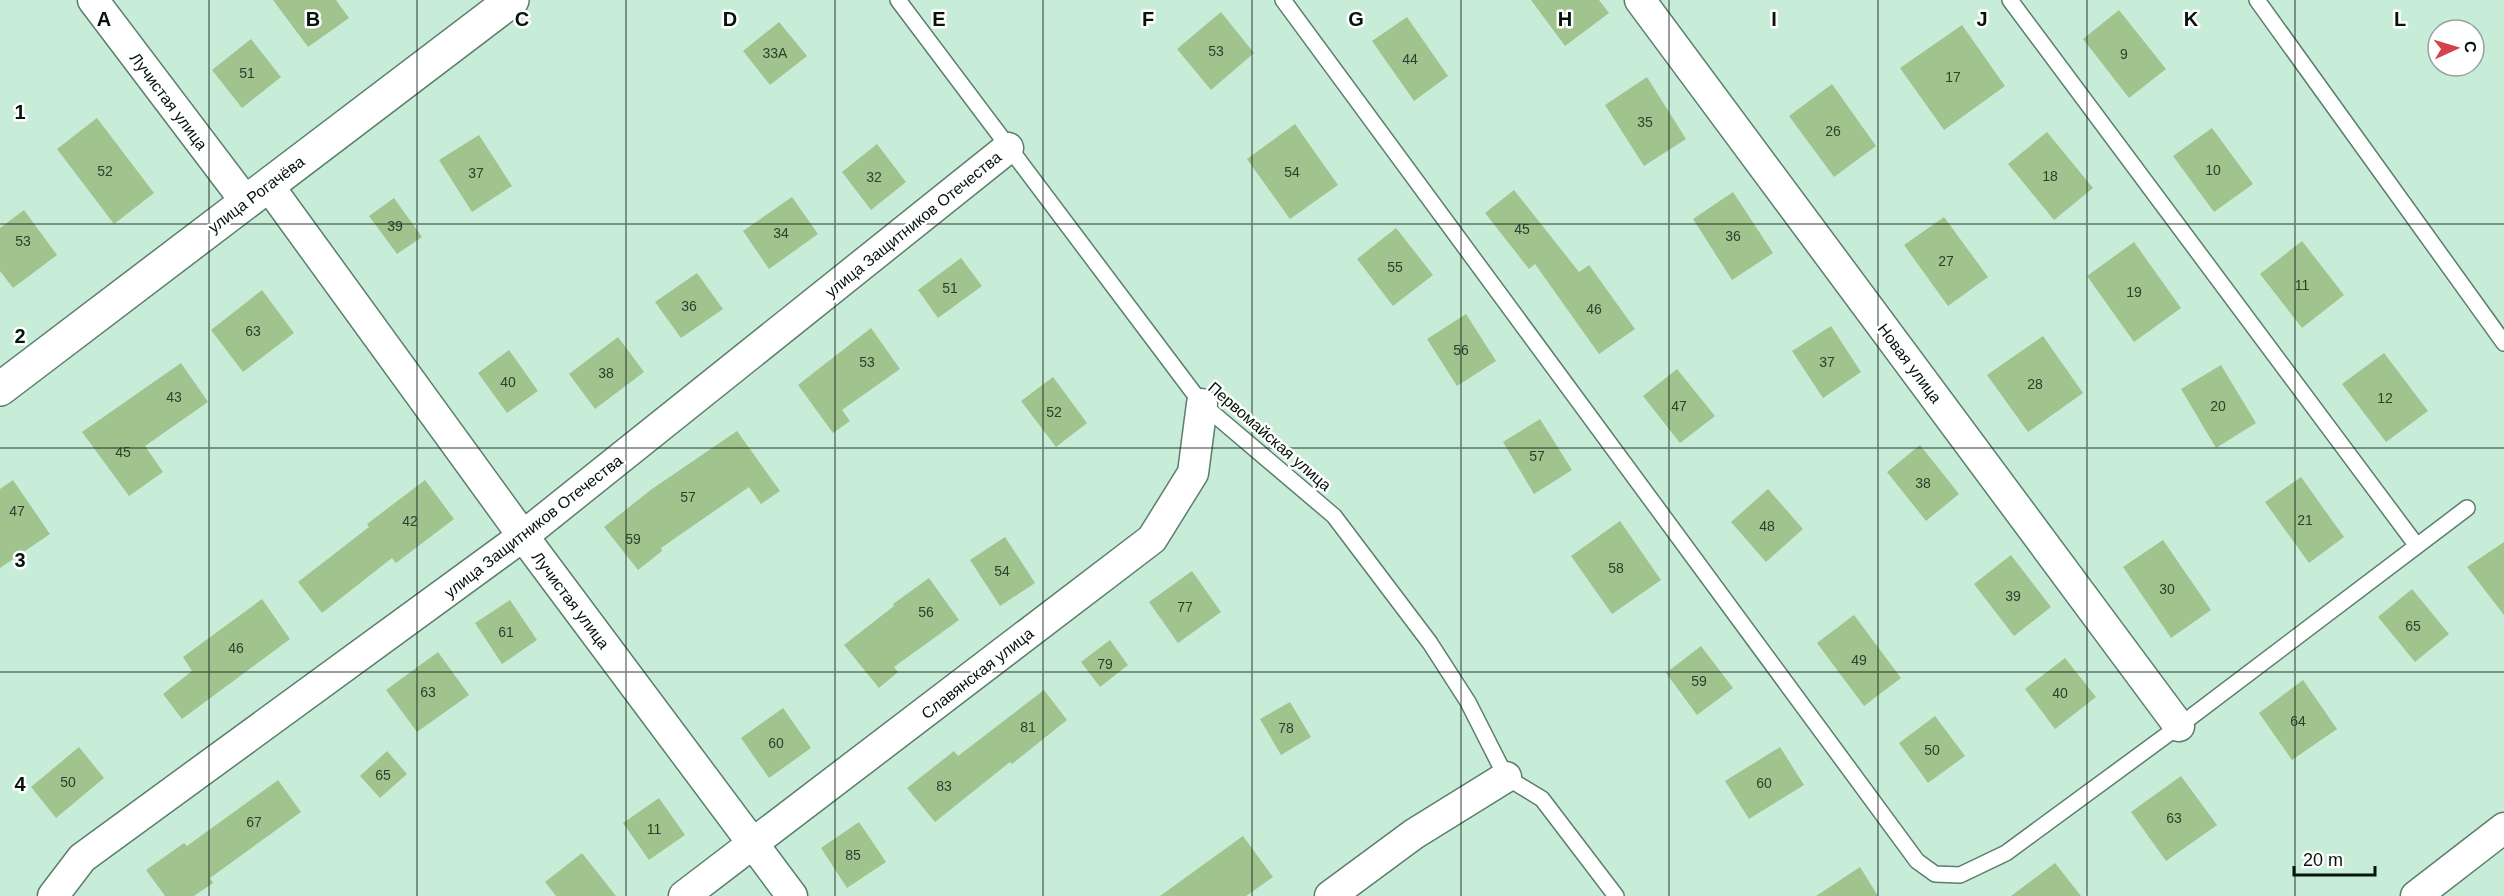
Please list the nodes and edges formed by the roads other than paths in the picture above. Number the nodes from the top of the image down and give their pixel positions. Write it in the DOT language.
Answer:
graph roads {
  1 [pos="93,0"];
  2 [pos="512,0"];
  3 [pos="898,0"];
  4 [pos="1283,0"];
  5 [pos="1640,0"];
  6 [pos="2010,0"];
  7 [pos="2257,0"];
  8 [pos="1008,148"];
  9 [pos="257,194"];
  10 [pos="2504,344"];
  11 [pos="0,389"];
  12 [pos="1202,404"];
  13 [pos="2467,508"];
  14 [pos="523,536"];
  15 [pos="2417,546"];
  16 [pos="2179,726"];
  17 [pos="1506,777"];
  18 [pos="2504,828"];
  19 [pos="754,845"];
  20 [pos="53,896"];
  21 [pos="684,896"];
  22 [pos="792,896"];
  23 [pos="1330,896"];
  24 [pos="1616,896"];
  25 [pos="2416,896"];
  1 -- 9 [label="street, Лучистая улица"];
  2 -- 9 [label="street, улица Рогачёва"];
  3 -- 8 [label="lane, Первомайская улица"];
  4 -- 16 [label="lane"];
  5 -- 16 [label="street, Новая улица"];
  6 -- 15 [label="lane"];
  7 -- 10 [label="lane"];
  8 -- 12 [label="lane, Первомайская улица"];
  8 -- 14 [label="street, улица Защитников Отечества"];
  9 -- 11 [label="street, улица Рогачёва"];
  9 -- 14 [label="street, Лучистая улица"];
  12 -- 17 [label="lane, Первомайская улица"];
  12 -- 19 [label="street, Славянская улица"];
  13 -- 15 [label="lane"];
  14 -- 19 [label="street, Лучистая улица"];
  14 -- 20 [label="street, улица Защитников Отечества"];
  15 -- 16 [label="lane"];
  17 -- 23 [label="street"];
  17 -- 24 [label="lane"];
  18 -- 25 [label="street"];
  19 -- 21 [label="street, Славянская улица"];
  19 -- 22 [label="street, Лучистая улица"];
}
